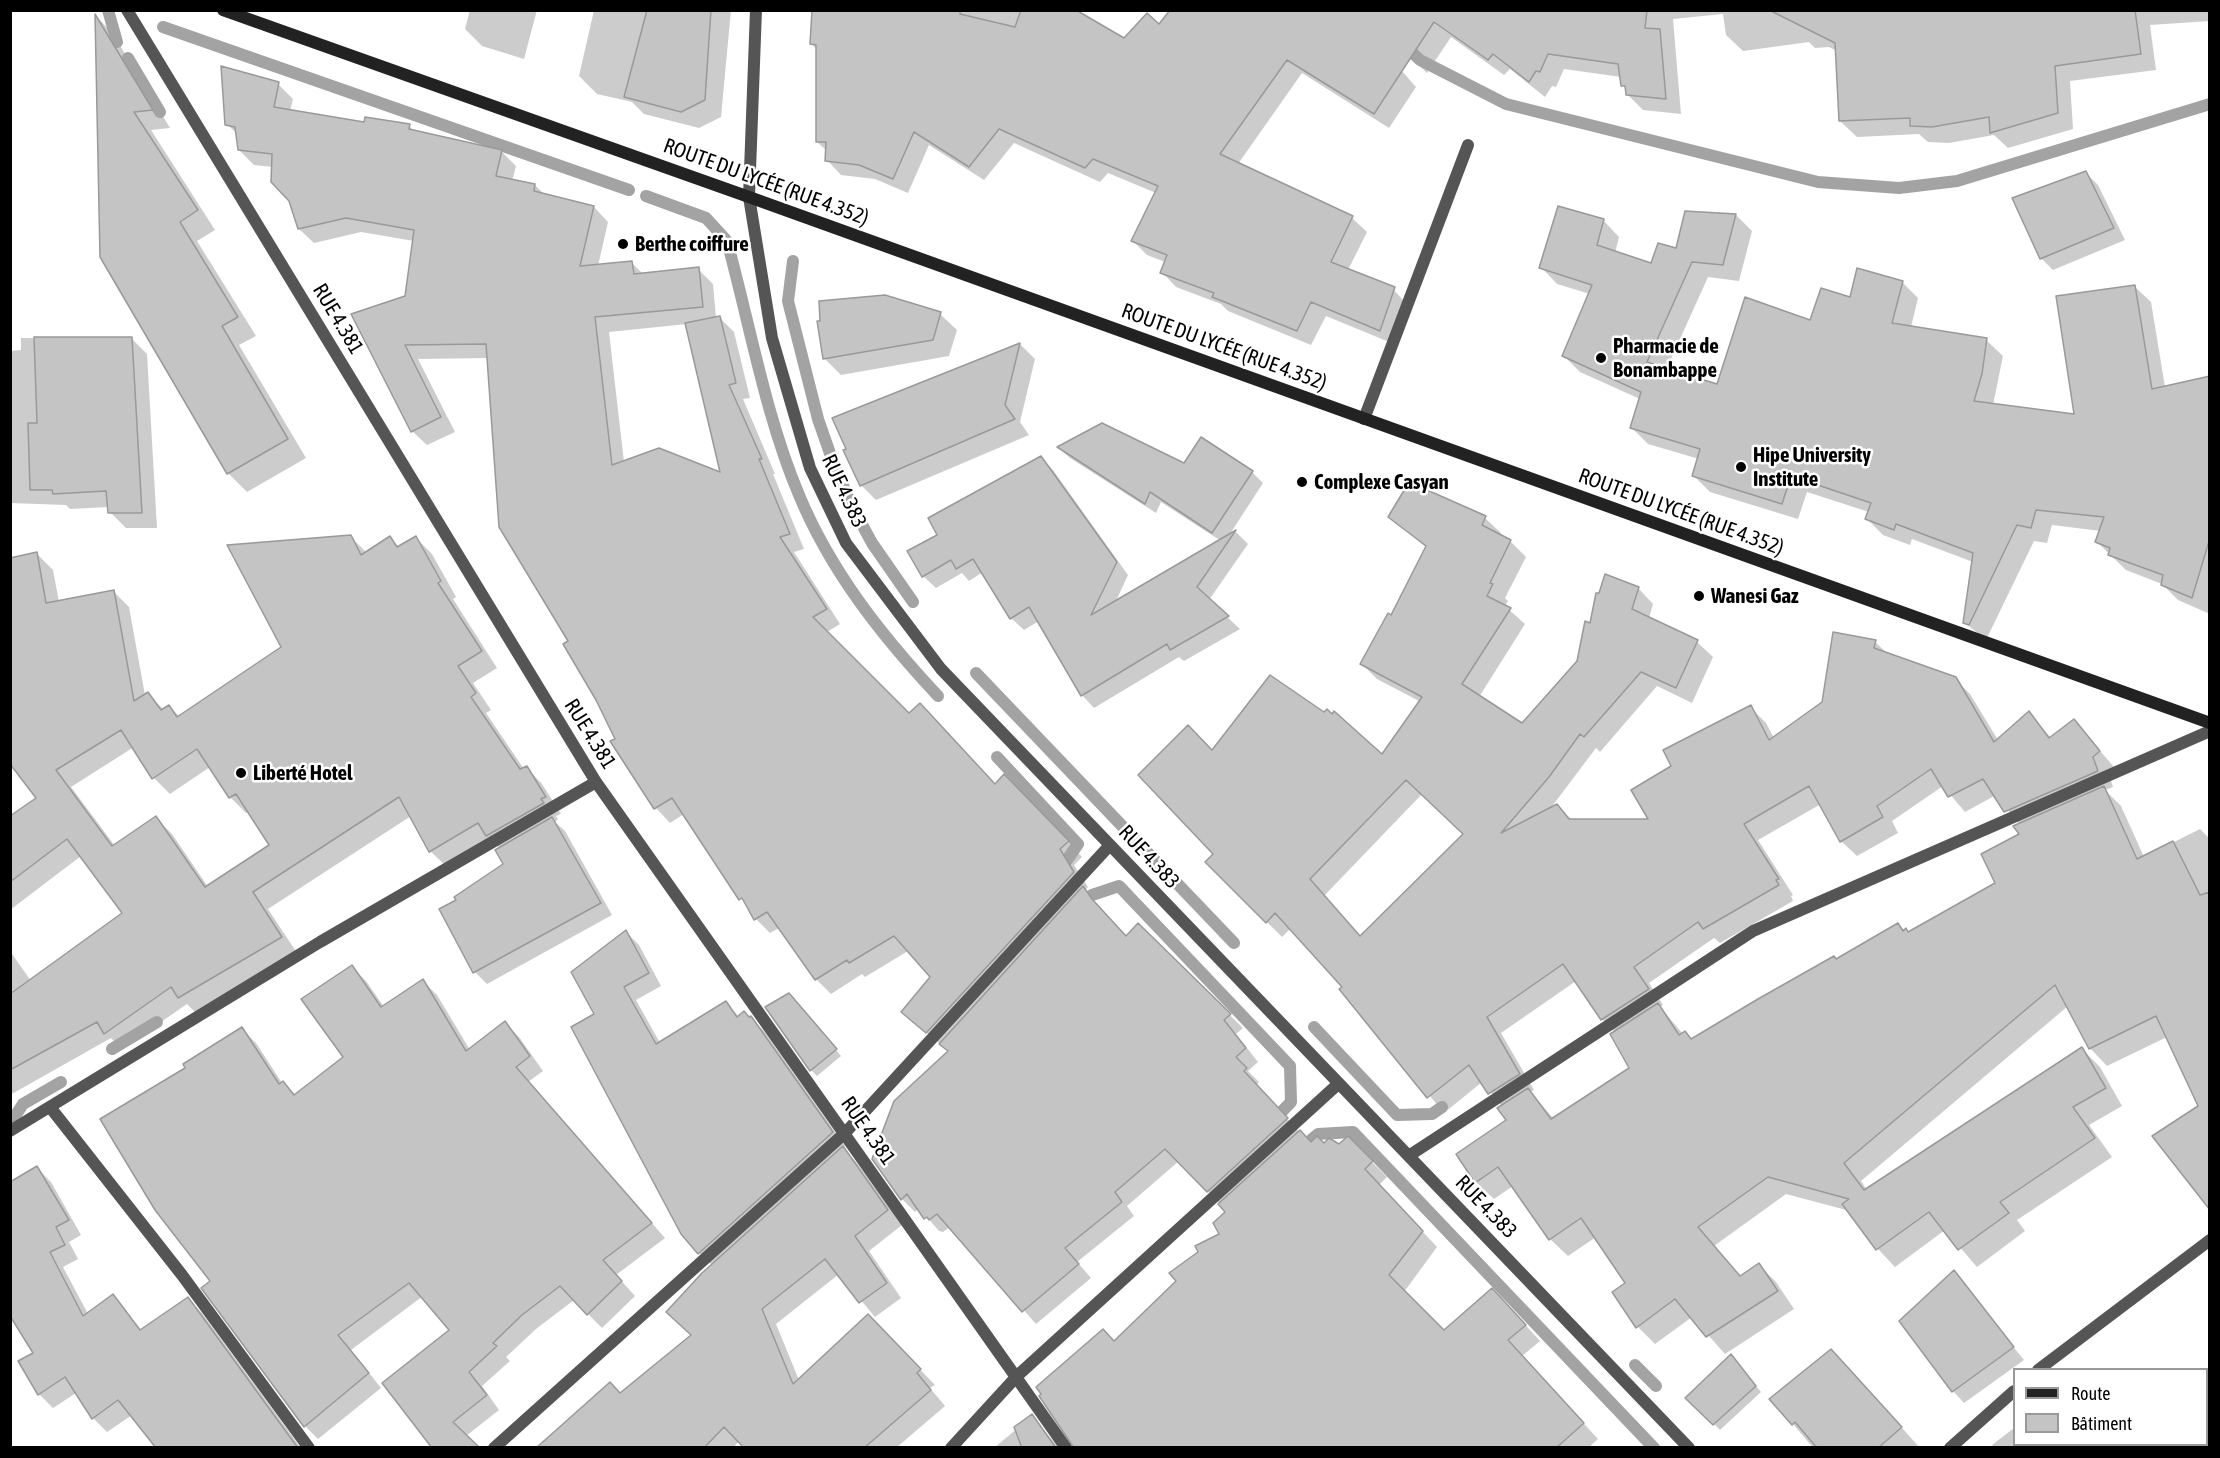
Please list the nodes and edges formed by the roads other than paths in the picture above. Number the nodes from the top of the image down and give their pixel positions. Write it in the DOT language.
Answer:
graph roads {
  1 [pos="127,10"];
  2 [pos="224,10"];
  3 [pos="756,10"];
  4 [pos="1468,145"];
  5 [pos="749,196"];
  6 [pos="1364,419"];
  7 [pos="2210,723"];
  8 [pos="2210,731"];
  9 [pos="596,782"];
  10 [pos="1110,845"];
  11 [pos="1337,1085"];
  12 [pos="50,1107"];
  13 [pos="10,1131"];
  14 [pos="845,1133"];
  15 [pos="1410,1155"];
  16 [pos="2210,1240"];
  17 [pos="2041,1368"];
  18 [pos="1017,1376"];
  19 [pos="2013,1392"];
  20 [pos="309,1448"];
  21 [pos="494,1448"];
  22 [pos="951,1448"];
  23 [pos="1066,1448"];
  24 [pos="1689,1448"];
  25 [pos="1950,1448"];
  1 -- 9 [label="street, RUE 4.381"];
  2 -- 5 [label="main road, ROUTE DU LYCÉE (RUE 4.352)"];
  3 -- 5 [label="street, RUE 4.383"];
  4 -- 6 [label="street"];
  5 -- 6 [label="main road, ROUTE DU LYCÉE (RUE 4.352)"];
  5 -- 10 [label="street, RUE 4.383"];
  6 -- 7 [label="main road, ROUTE DU LYCÉE (RUE 4.352)"];
  8 -- 15 [label="street"];
  9 -- 12 [label="street"];
  9 -- 14 [label="street, RUE 4.381"];
  10 -- 11 [label="street, RUE 4.383"];
  10 -- 14 [label="street"];
  11 -- 15 [label="street, RUE 4.383"];
  11 -- 18 [label="street"];
  12 -- 13 [label="street"];
  12 -- 20 [label="street"];
  14 -- 18 [label="street, RUE 4.381"];
  14 -- 21 [label="street"];
  15 -- 24 [label="street, RUE 4.383"];
  16 -- 17 [label="street"];
  18 -- 22 [label="street"];
  18 -- 23 [label="street, RUE 4.381"];
  19 -- 25 [label="street"];
}
